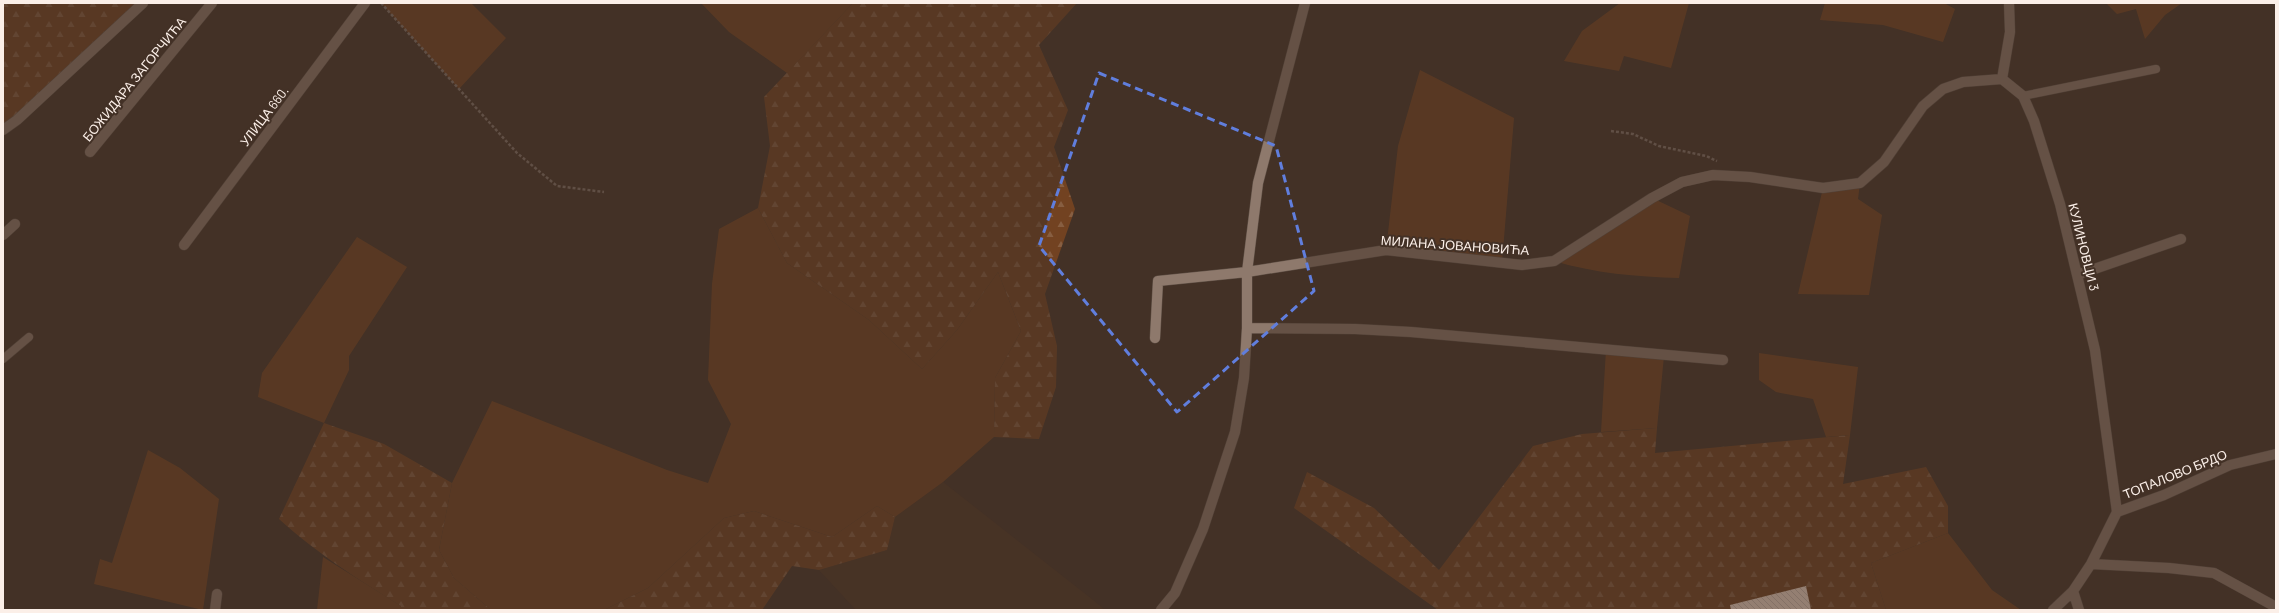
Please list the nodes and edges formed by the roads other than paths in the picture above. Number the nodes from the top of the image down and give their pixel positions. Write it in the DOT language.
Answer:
graph roads {
  1 [pos="143,3"];
  2 [pos="212,3"];
  3 [pos="365,3"];
  4 [pos="1305,3"];
  5 [pos="2009,3"];
  6 [pos="2156,69"];
  7 [pos="2002,79"];
  8 [pos="2023,96"];
  9 [pos="3,130"];
  10 [pos="90,152"];
  11 [pos="15,224"];
  12 [pos="3,234"];
  13 [pos="2181,239"];
  14 [pos="184,245"];
  15 [pos="1247,272"];
  16 [pos="2077,275"];
  17 [pos="1247,328"];
  18 [pos="29,337"];
  19 [pos="1155,338"];
  20 [pos="3,360"];
  21 [pos="1723,360"];
  22 [pos="2276,454"];
  23 [pos="2117,512"];
  24 [pos="2092,564"];
  25 [pos="2073,591"];
  26 [pos="218,594"];
  27 [pos="2276,607"];
  28 [pos="215,610"];
  29 [pos="1161,610"];
  30 [pos="2053,610"];
  31 [pos="2079,610"];
  1 -- 9 [label="street"];
  2 -- 10 [label="street, БОЖИДАРА ЗАГОРЧИЋА"];
  3 -- 14 [label="street, УЛИЦА 660."];
  4 -- 15 [label="street"];
  5 -- 7 [label="street"];
  6 -- 8 [label="lane"];
  7 -- 8 [label="street, КУЛИНОВЦИ 3"];
  7 -- 15 [label="street, МИЛАНА ЈОВАНОВИЋА"];
  8 -- 16 [label="street, КУЛИНОВЦИ 3"];
  11 -- 12 [label="street"];
  13 -- 16 [label="street"];
  15 -- 17 [label="street"];
  15 -- 19 [label="street, МИЛАНА ЈОВАНОВИЋА"];
  16 -- 23 [label="street, КУЛИНОВЦИ 3"];
  17 -- 21 [label="street"];
  17 -- 29 [label="street"];
  18 -- 20 [label="lane"];
  22 -- 23 [label="street, ТОПАЛОВО БРДО"];
  23 -- 24 [label="street, ТОПАЛОВО БРДО"];
  24 -- 25 [label="street, ТОПАЛОВО БРДО"];
  24 -- 27 [label="street"];
  25 -- 30 [label="street, ТОПАЛОВО БРДО"];
  25 -- 31 [label="street"];
  26 -- 28 [label="street"];
}
